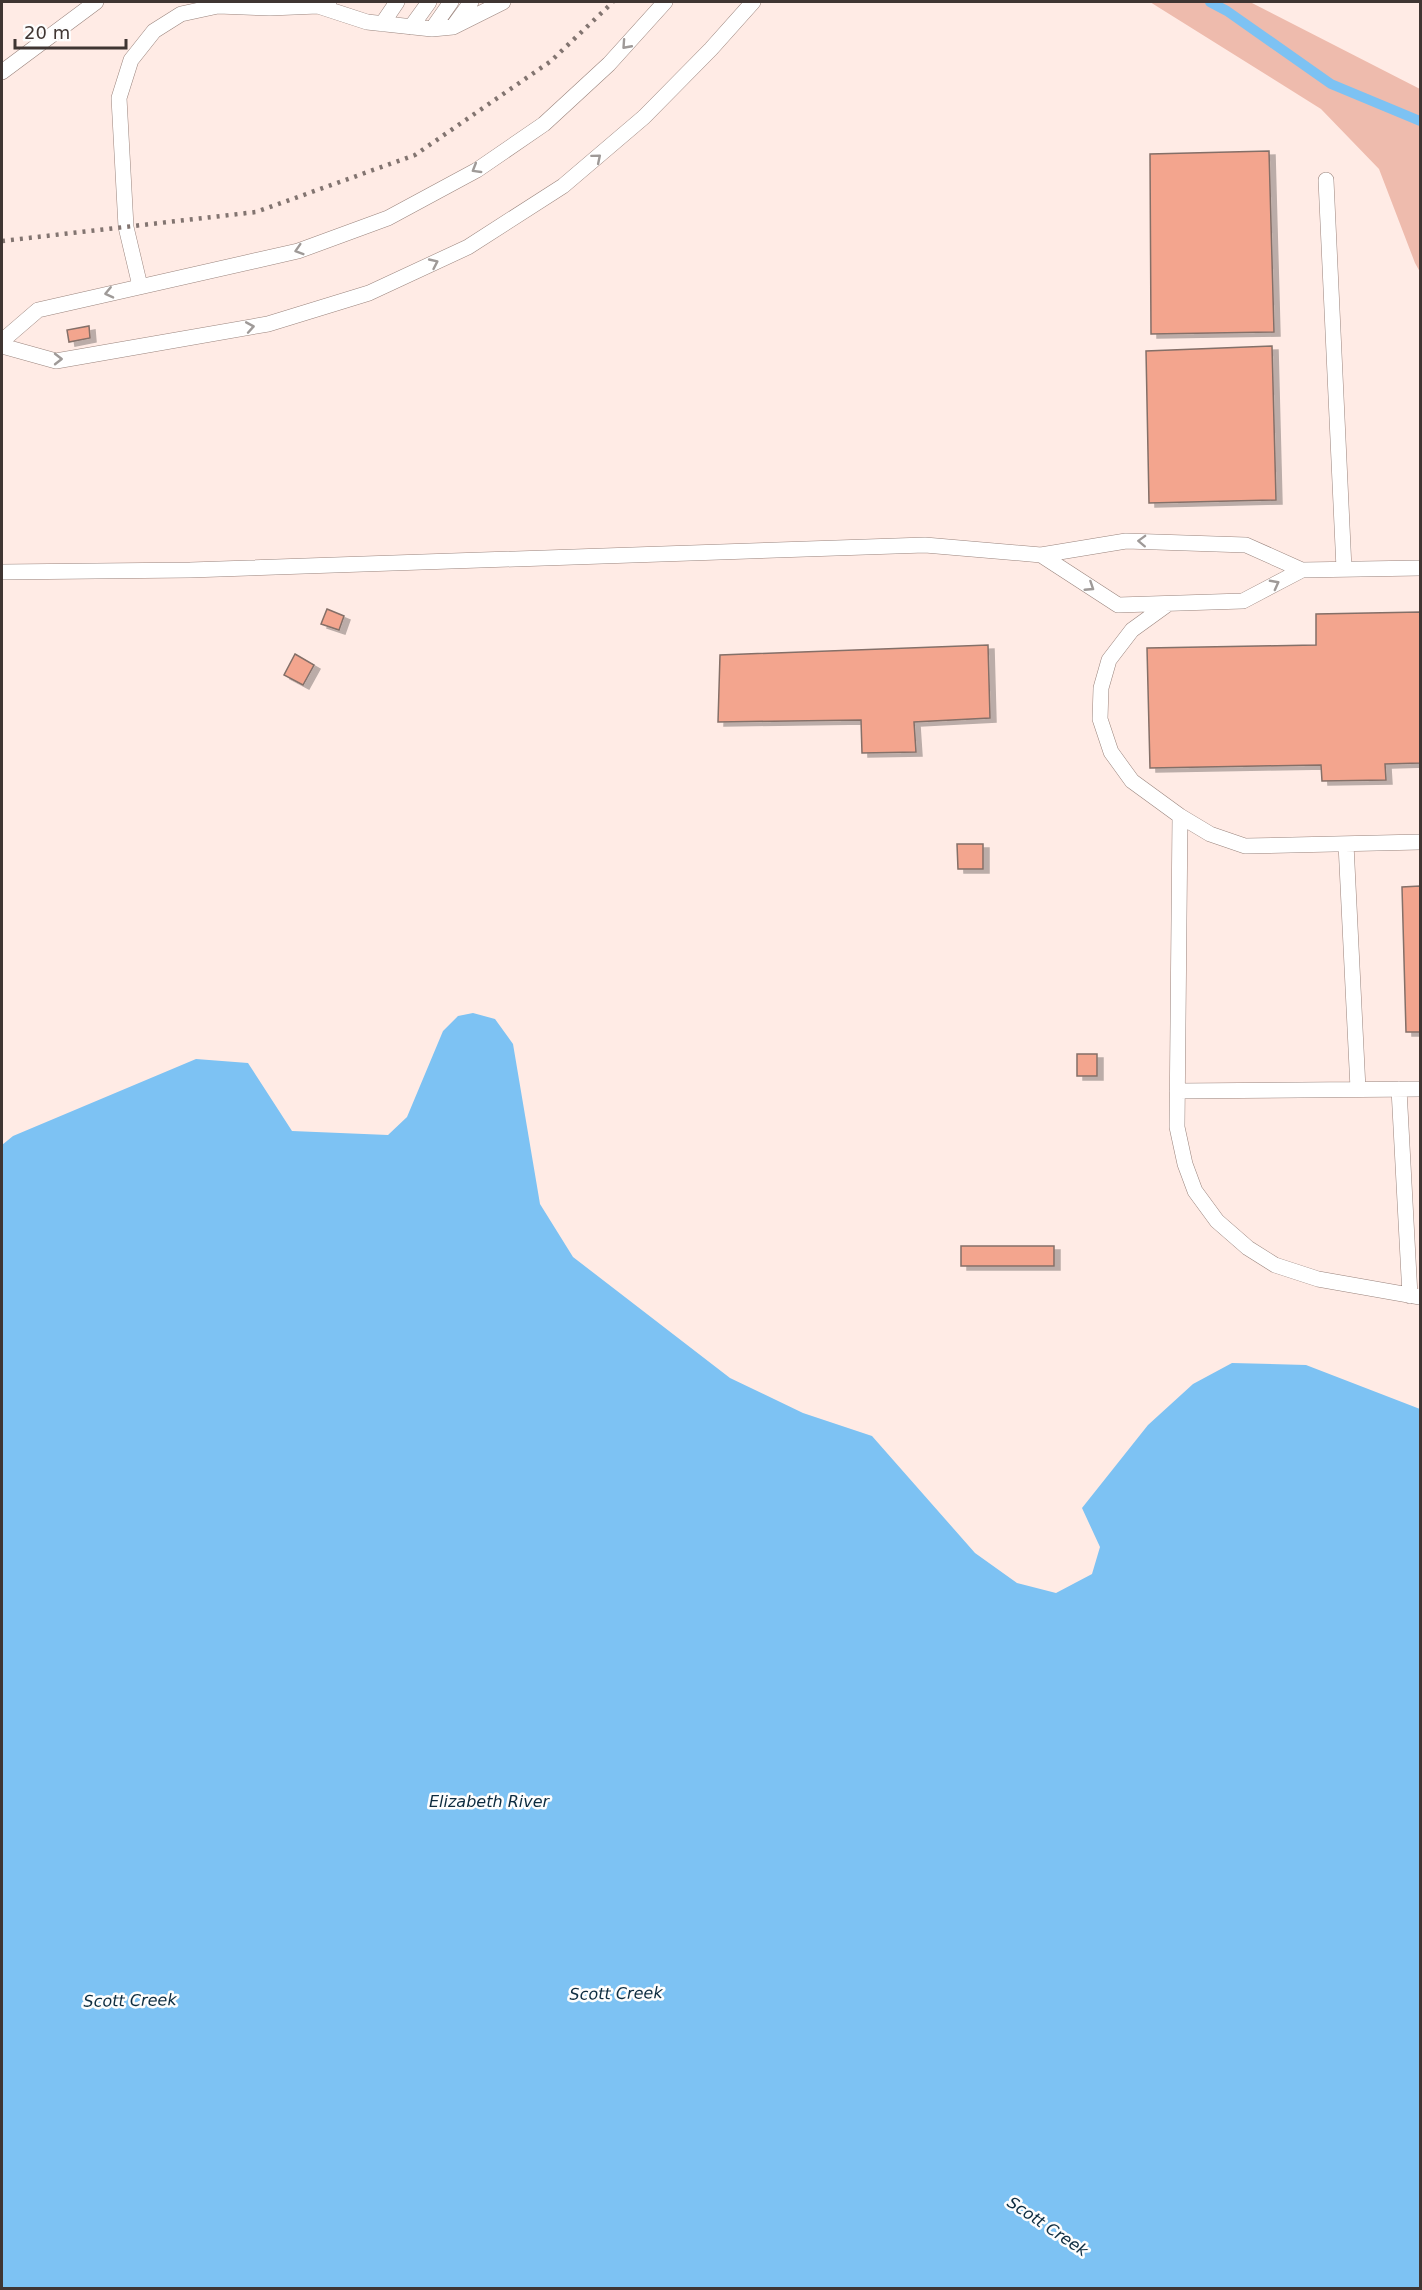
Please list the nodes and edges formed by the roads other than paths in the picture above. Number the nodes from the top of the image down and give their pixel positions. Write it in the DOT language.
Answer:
graph roads {
  1 [pos="96,2"];
  2 [pos="398,2"];
  3 [pos="429,2"];
  4 [pos="451,2"];
  5 [pos="471,2"];
  6 [pos="503,2"];
  7 [pos="665,2"];
  8 [pos="753,2"];
  9 [pos="324,4"];
  10 [pos="382,24"];
  11 [pos="411,27"];
  12 [pos="453,27"];
  13 [pos="432,29"];
  14 [pos="2,72"];
  15 [pos="1326,180"];
  16 [pos="140,286"];
  17 [pos="2,341"];
  18 [pos="2,346"];
  19 [pos="1041,555"];
  20 [pos="1420,568"];
  21 [pos="1344,569"];
  22 [pos="1302,570"];
  23 [pos="2,572"];
  24 [pos="1168,603"];
  25 [pos="1180,816"];
  26 [pos="1420,842"];
  27 [pos="1346,844"];
  28 [pos="1358,1089"];
  29 [pos="1399,1089"];
  30 [pos="1420,1089"];
  31 [pos="1177,1092"];
  32 [pos="1415,1296"];
  1 -- 14 [label="lane"];
  2 -- 10 [label="lane"];
  3 -- 11 [label="lane"];
  4 -- 13 [label="lane"];
  5 -- 12 [label="lane"];
  6 -- 12 [label="lane"];
  7 -- 16 [label="lane, one-way"];
  18 -- 8 [label="lane, one-way"];
  9 -- 10 [label="lane"];
  9 -- 16 [label="lane"];
  10 -- 11 [label="lane"];
  11 -- 13 [label="lane"];
  12 -- 13 [label="lane"];
  15 -- 21 [label="lane"];
  16 -- 17 [label="lane, one-way"];
  22 -- 19 [label="lane, one-way"];
  19 -- 23 [label="lane"];
  19 -- 24 [label="lane, one-way"];
  20 -- 21 [label="lane"];
  21 -- 22 [label="lane"];
  24 -- 22 [label="lane, one-way"];
  24 -- 25 [label="lane"];
  25 -- 27 [label="lane"];
  25 -- 31 [label="lane"];
  26 -- 27 [label="lane"];
  27 -- 28 [label="lane"];
  28 -- 29 [label="lane"];
  28 -- 31 [label="lane"];
  29 -- 30 [label="lane"];
  29 -- 32 [label="lane"];
  31 -- 32 [label="lane"];
}
